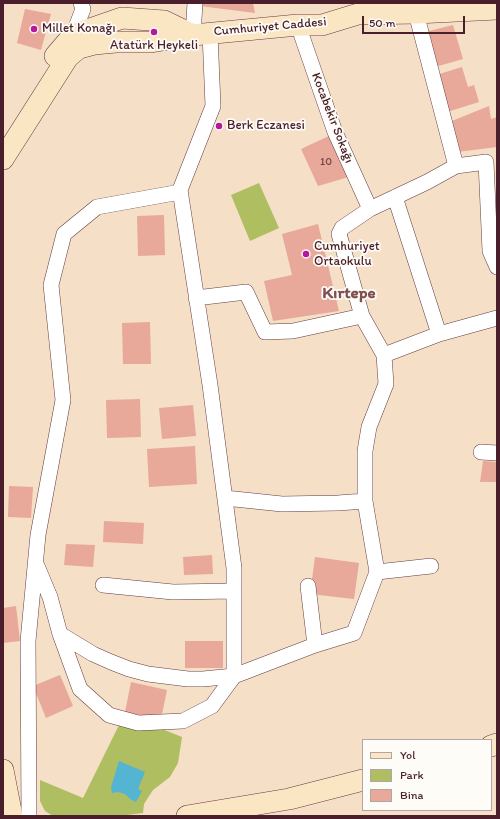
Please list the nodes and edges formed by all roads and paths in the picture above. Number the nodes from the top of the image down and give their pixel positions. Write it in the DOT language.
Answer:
graph roads {
  1 [pos="81,3"];
  2 [pos="195,3"];
  3 [pos="360,9"];
  4 [pos="497,9"];
  5 [pos="416,13"];
  6 [pos="298,25"];
  7 [pos="202,34"];
  8 [pos="76,41"];
  9 [pos="3,138"];
  10 [pos="3,159"];
  11 [pos="456,166"];
  12 [pos="180,192"];
  13 [pos="395,197"];
  14 [pos="370,209"];
  15 [pos="497,267"];
  16 [pos="196,298"];
  17 [pos="362,316"];
  18 [pos="497,318"];
  19 [pos="439,334"];
  20 [pos="384,355"];
  21 [pos="481,452"];
  22 [pos="497,452"];
  23 [pos="225,498"];
  24 [pos="365,501"];
  25 [pos="36,563"];
  26 [pos="431,566"];
  27 [pos="377,572"];
  28 [pos="103,585"];
  29 [pos="308,586"];
  30 [pos="234,591"];
  31 [pos="60,634"];
  32 [pos="315,645"];
  33 [pos="234,676"];
  34 [pos="5,779"];
  35 [pos="362,780"];
  36 [pos="12,816"];
  37 [pos="21,816"];
  38 [pos="29,816"];
  39 [pos="187,816"];
  1 -- 8 [label="street"];
  2 -- 7 [label="street"];
  3 -- 5 [label="main road, Cumhuriyet Caddesi"];
  3 -- 6 [label="main road, Cumhuriyet Caddesi"];
  4 -- 5 [label="main road, Cumhuriyet Caddesi"];
  5 -- 11 [label="street"];
  6 -- 7 [label="main road, Cumhuriyet Caddesi"];
  6 -- 14 [label="street, Kocabekir Sokağı"];
  7 -- 8 [label="main road, Cumhuriyet Caddesi"];
  7 -- 12 [label="street"];
  8 -- 9 [label="main road"];
  8 -- 10 [label="main road, Cumhuriyet Caddesi"];
  11 -- 13 [label="street"];
  11 -- 15 [label="street"];
  12 -- 16 [label="street"];
  12 -- 25 [label="street"];
  13 -- 14 [label="street"];
  13 -- 19 [label="street"];
  14 -- 17 [label="street"];
  16 -- 17 [label="street"];
  16 -- 23 [label="street"];
  17 -- 20 [label="street"];
  18 -- 19 [label="street"];
  19 -- 20 [label="street"];
  20 -- 24 [label="street"];
  21 -- 22 [label="street"];
  23 -- 24 [label="street"];
  23 -- 30 [label="street"];
  24 -- 27 [label="street"];
  25 -- 31 [label="street"];
  25 -- 38 [label="street"];
  26 -- 27 [label="street"];
  27 -- 32 [label="street"];
  28 -- 30 [label="street"];
  29 -- 32 [label="street"];
  30 -- 33 [label="street"];
  31 -- 33 [label="street"];
  31 -- 33 [label="street"];
  32 -- 33 [label="street"];
  34 -- 36 [label="main road"];
  34 -- 37 [label="main road"];
  35 -- 39 [label="main road"];
}
